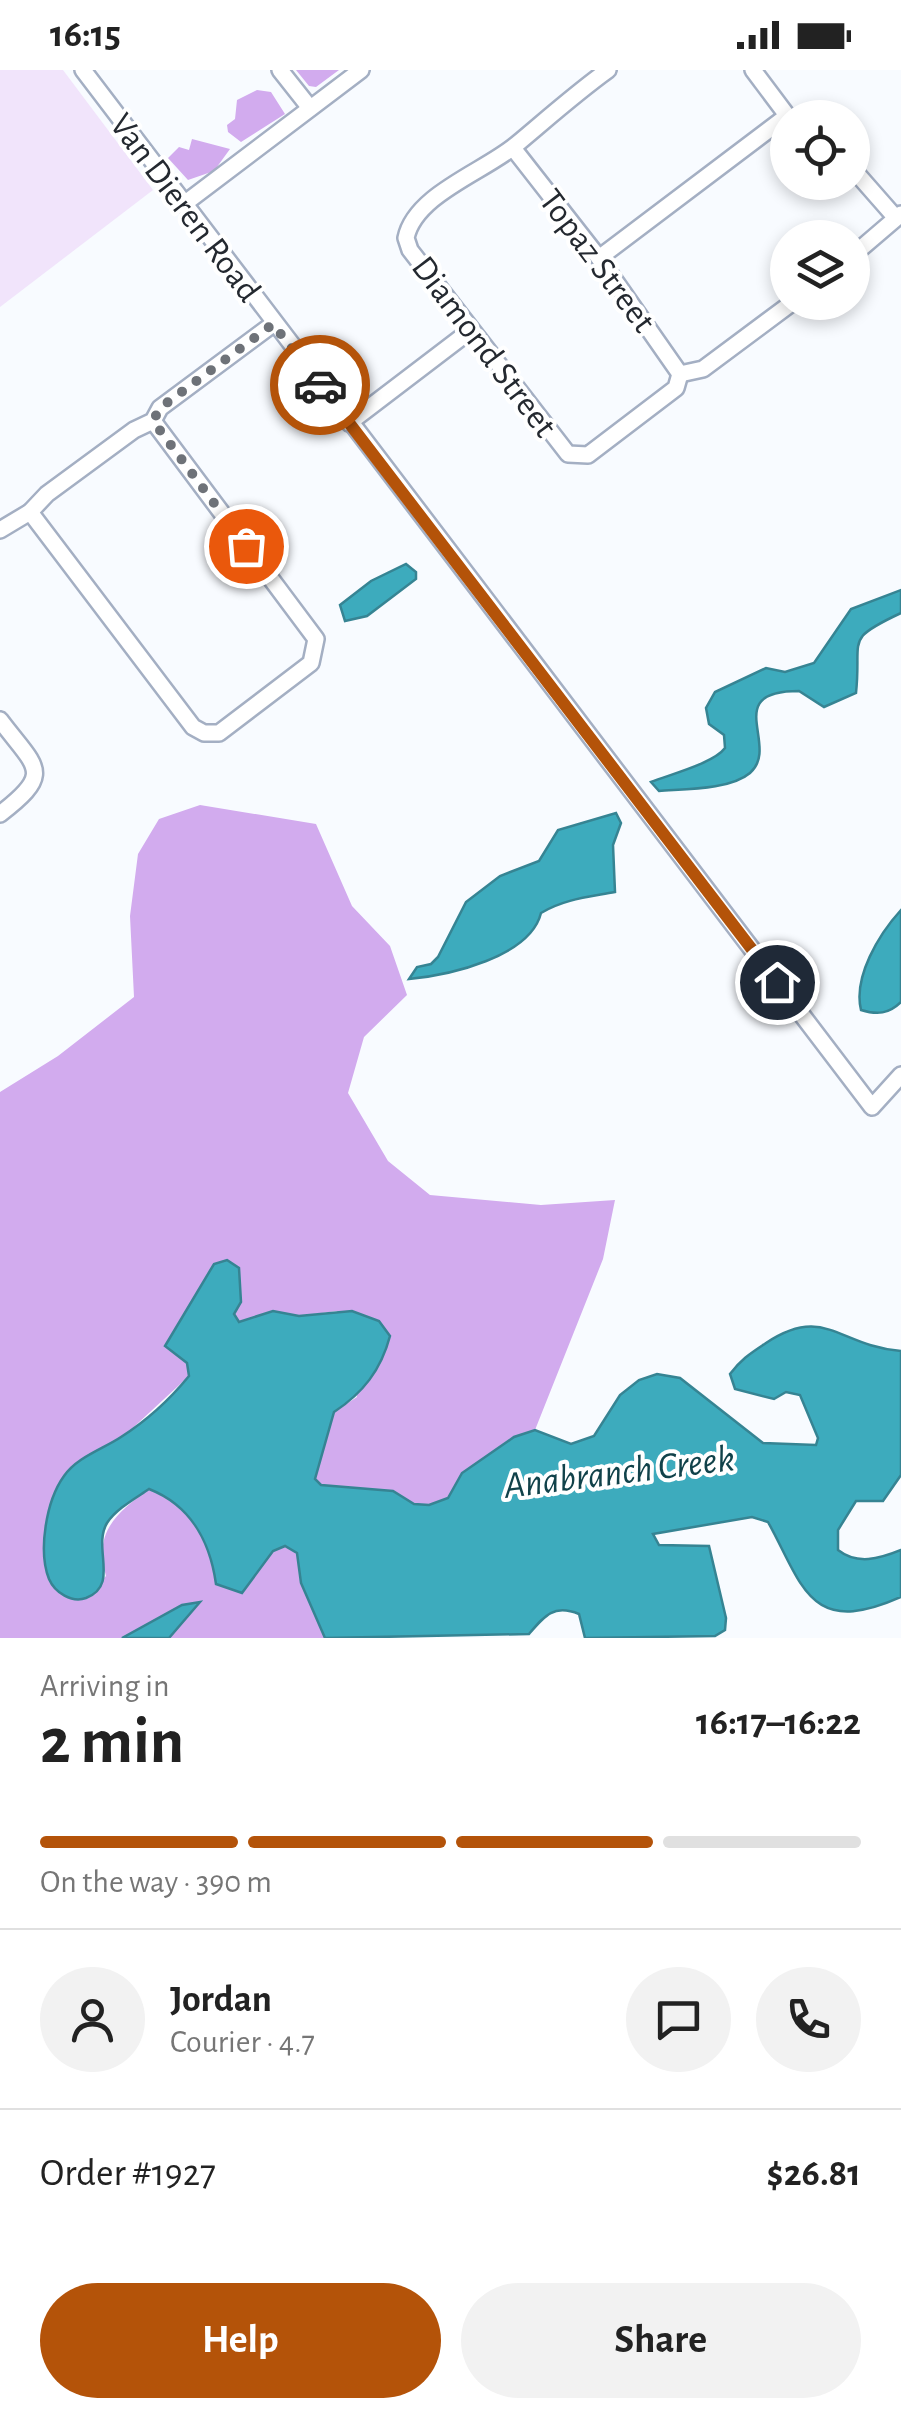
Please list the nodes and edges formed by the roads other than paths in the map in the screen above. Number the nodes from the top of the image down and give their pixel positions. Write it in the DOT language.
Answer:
graph roads {
  1 [pos="83,70"];
  2 [pos="280,70"];
  3 [pos="361,70"];
  4 [pos="576,70"];
  5 [pos="608,70"];
  6 [pos="753,70"];
  7 [pos="587,85"];
  8 [pos="775,100"];
  9 [pos="310,108"];
  10 [pos="770,130"];
  11 [pos="513,148"];
  12 [pos="870,187"];
  13 [pos="184,204"];
  14 [pos="898,216"];
  15 [pos="870,240"];
  16 [pos="599,258"];
  17 [pos="770,319"];
  18 [pos="273,324"];
  19 [pos="471,330"];
  20 [pos="680,374"];
  21 [pos="153,421"];
  22 [pos="349,423"];
  23 [pos="30,512"];
  24 [pos="0,530"];
  25 [pos="0,720"];
  26 [pos="0,814"];
  27 [pos="901,1075"];
  1 -- 13 [label="street, Van Dieren Road"];
  2 -- 9 [label="street"];
  3 -- 9 [label="street"];
  4 -- 7 [label="street"];
  5 -- 7 [label="street, Diamond Street"];
  6 -- 8 [label="street"];
  7 -- 11 [label="street, Diamond Street"];
  9 -- 13 [label="street"];
  10 -- 16 [label="street"];
  11 -- 16 [label="street, Topaz Street"];
  11 -- 19 [label="street, Diamond Street"];
  12 -- 14 [label="street"];
  13 -- 18 [label="street, Van Dieren Road"];
  14 -- 15 [label="street"];
  16 -- 20 [label="street, Topaz Street"];
  17 -- 20 [label="street"];
  18 -- 21 [label="street"];
  18 -- 22 [label="street, Van Dieren Road"];
  19 -- 20 [label="street, Diamond Street"];
  19 -- 22 [label="street"];
  21 -- 23 [label="street"];
  21 -- 23 [label="street"];
  22 -- 27 [label="street, Van Dieren Road"];
  23 -- 24 [label="street"];
  25 -- 26 [label="street"];
}
